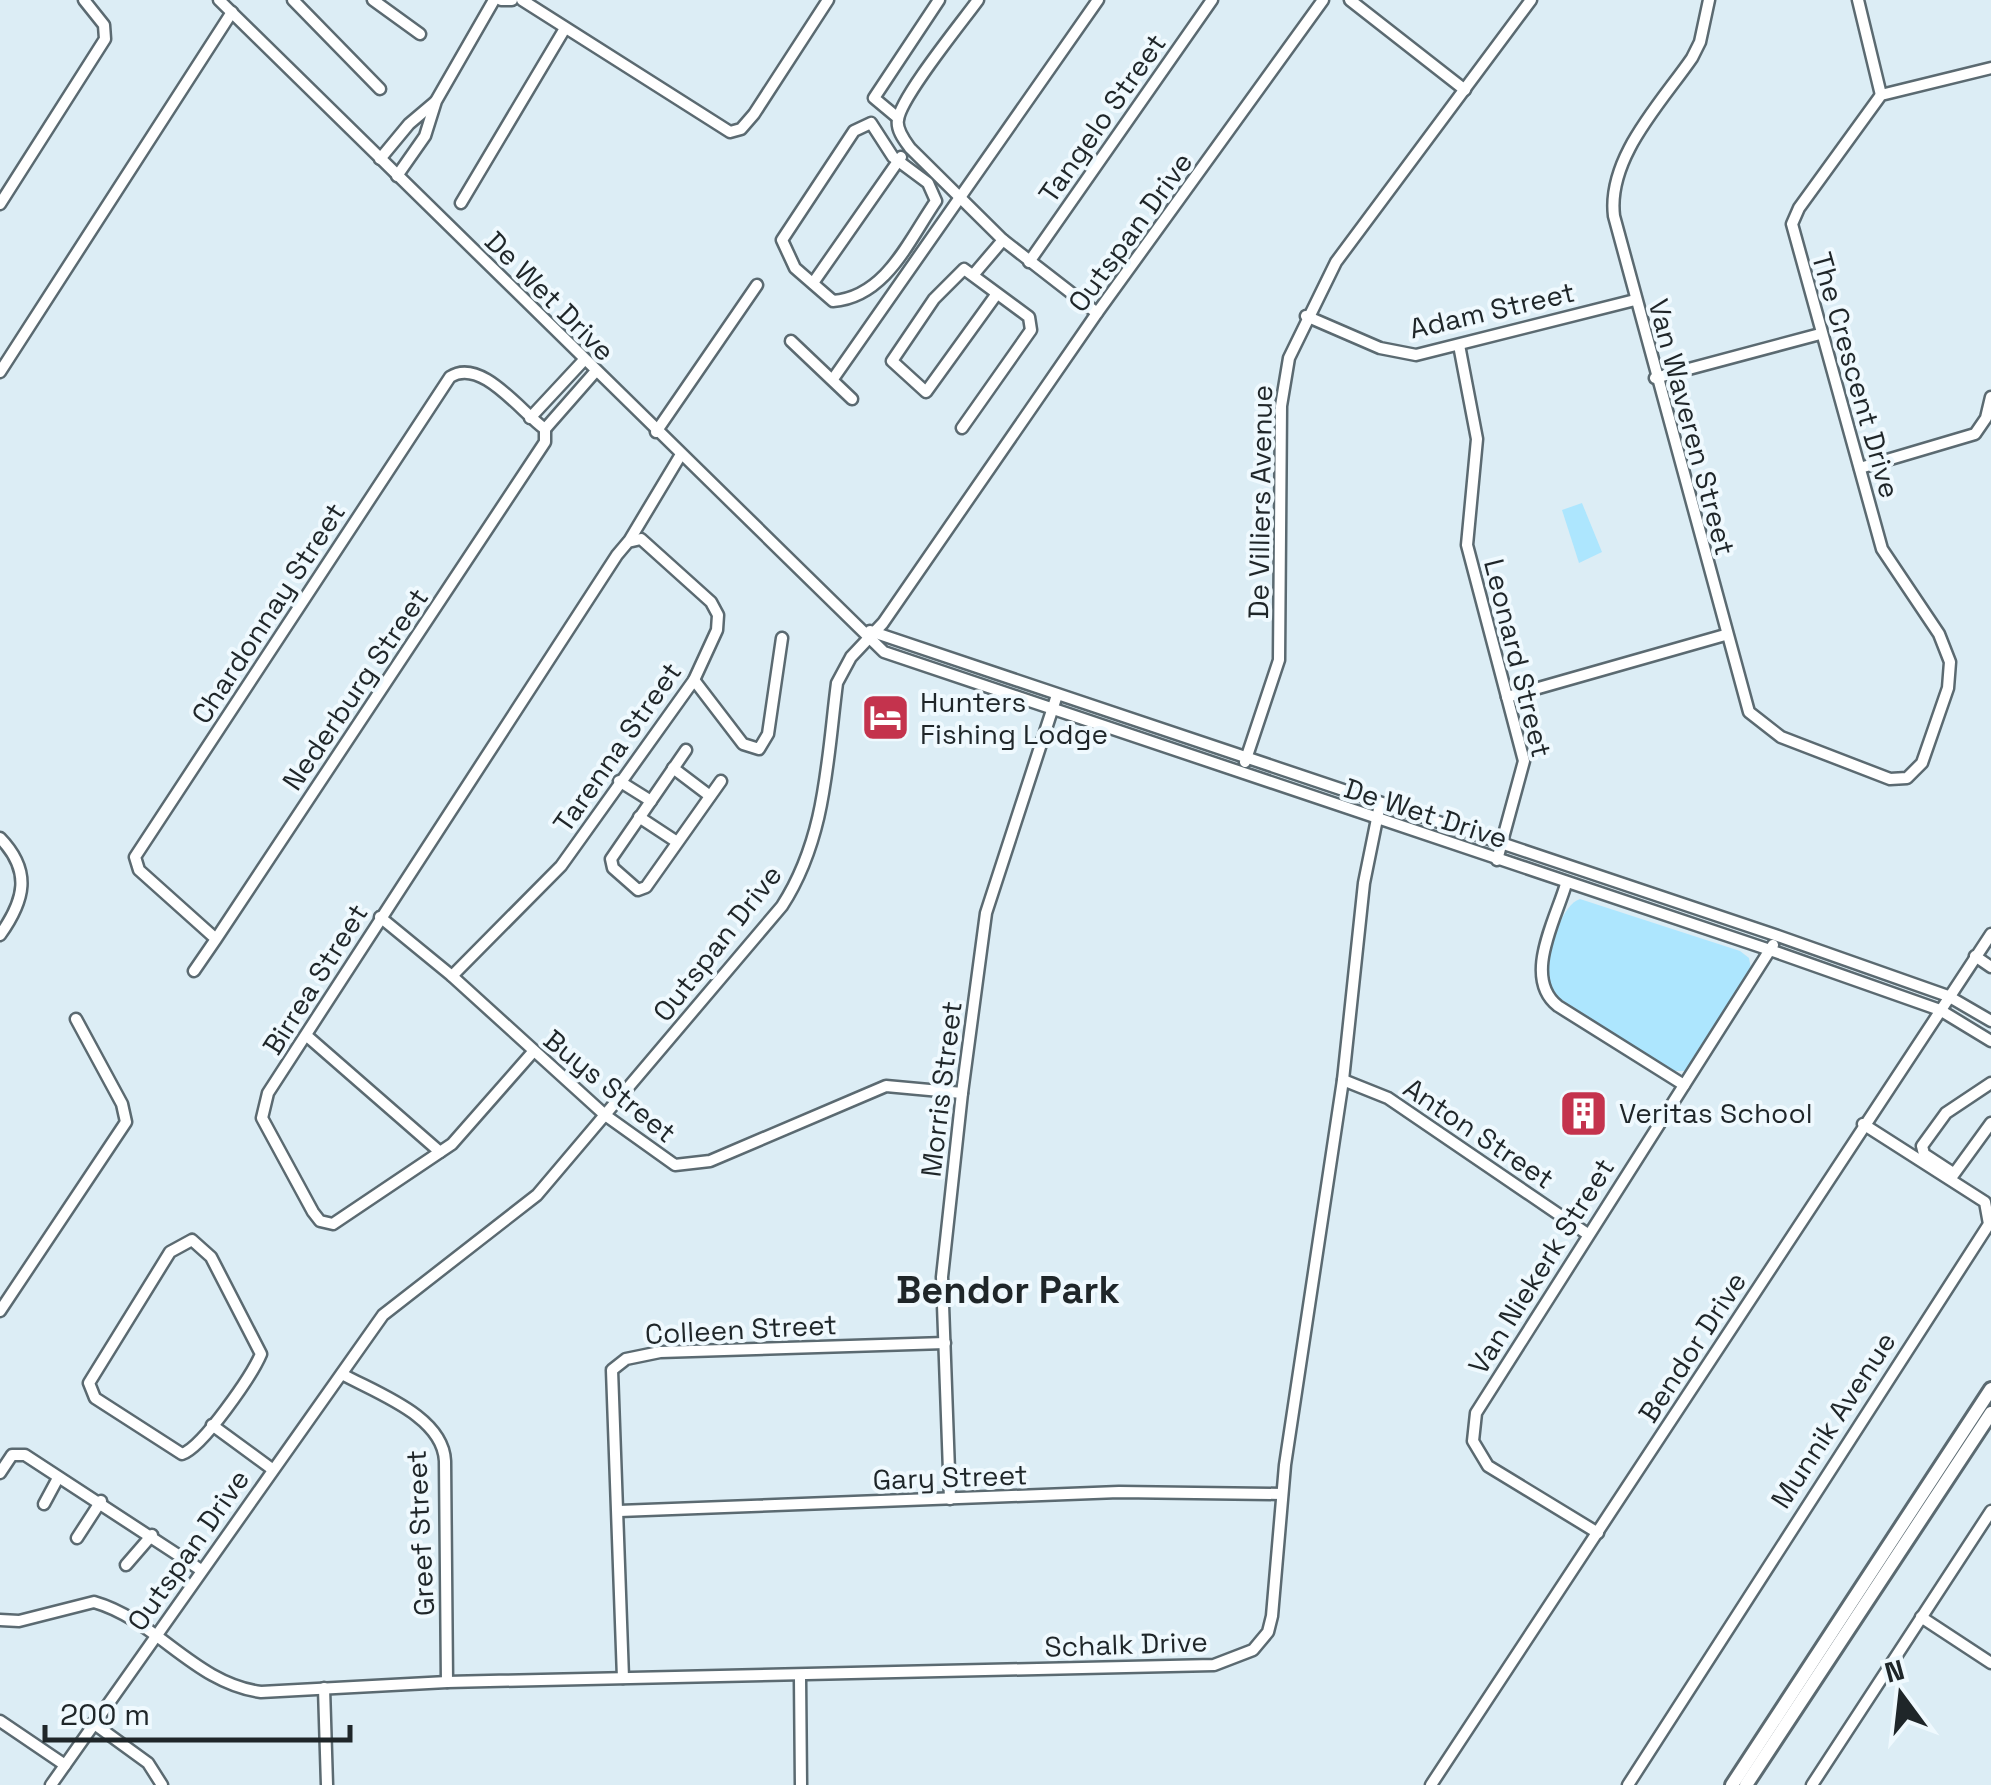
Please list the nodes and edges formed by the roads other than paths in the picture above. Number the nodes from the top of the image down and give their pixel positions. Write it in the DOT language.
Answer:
graph roads {
  1 [pos="84,0"];
  2 [pos="220,0"];
  3 [pos="292,0"];
  4 [pos="373,0"];
  5 [pos="498,0"];
  6 [pos="512,0"];
  7 [pos="522,0"];
  8 [pos="828,0"];
  9 [pos="939,0"];
  10 [pos="978,0"];
  11 [pos="1098,0"];
  12 [pos="1212,0"];
  13 [pos="1323,0"];
  14 [pos="1350,0"];
  15 [pos="1531,0"];
  16 [pos="1709,0"];
  17 [pos="1858,0"];
  18 [pos="232,12"];
  19 [pos="564,30"];
  20 [pos="420,34"];
  21 [pos="1991,68"];
  22 [pos="380,89"];
  23 [pos="1465,90"];
  24 [pos="1881,95"];
  25 [pos="436,102"];
  26 [pos="898,118"];
  27 [pos="910,148"];
  28 [pos="380,158"];
  29 [pos="898,161"];
  30 [pos="398,176"];
  31 [pos="962,199"];
  32 [pos="461,203"];
  33 [pos="0,204"];
  34 [pos="1003,240"];
  35 [pos="1028,262"];
  36 [pos="974,274"];
  37 [pos="813,283"];
  38 [pos="757,285"];
  39 [pos="996,295"];
  40 [pos="1635,300"];
  41 [pos="1098,313"];
  42 [pos="1306,316"];
  43 [pos="1820,334"];
  44 [pos="791,341"];
  45 [pos="1459,345"];
  46 [pos="584,360"];
  47 [pos="0,372"];
  48 [pos="594,372"];
  49 [pos="1655,378"];
  50 [pos="832,379"];
  51 [pos="1991,397"];
  52 [pos="852,399"];
  53 [pos="530,418"];
  54 [pos="962,428"];
  55 [pos="545,429"];
  56 [pos="656,432"];
  57 [pos="680,456"];
  58 [pos="1860,468"];
  59 [pos="632,540"];
  60 [pos="1726,635"];
  61 [pos="872,637"];
  62 [pos="782,638"];
  63 [pos="694,680"];
  64 [pos="1057,695"];
  65 [pos="1507,697"];
  66 [pos="1052,710"];
  67 [pos="686,750"];
  68 [pos="1247,757"];
  69 [pos="673,768"];
  70 [pos="1241,774"];
  71 [pos="1907,778"];
  72 [pos="619,780"];
  73 [pos="720,781"];
  74 [pos="710,796"];
  75 [pos="651,801"];
  76 [pos="1380,804"];
  77 [pos="640,817"];
  78 [pos="1376,821"];
  79 [pos="0,838"];
  80 [pos="678,842"];
  81 [pos="1502,844"];
  82 [pos="1496,860"];
  83 [pos="1566,884"];
  84 [pos="380,917"];
  85 [pos="0,934"];
  86 [pos="1991,934"];
  87 [pos="1778,936"];
  88 [pos="216,939"];
  89 [pos="1770,950"];
  90 [pos="1975,956"];
  91 [pos="1989,966"];
  92 [pos="194,971"];
  93 [pos="452,976"];
  94 [pos="1948,996"];
  95 [pos="1940,1010"];
  96 [pos="76,1019"];
  97 [pos="1991,1021"];
  98 [pos="307,1036"];
  99 [pos="1991,1041"];
  100 [pos="532,1053"];
  101 [pos="1343,1080"];
  102 [pos="1991,1083"];
  103 [pos="1684,1085"];
  104 [pos="962,1093"];
  105 [pos="605,1115"];
  106 [pos="1991,1122"];
  107 [pos="1863,1124"];
  108 [pos="440,1152"];
  109 [pos="1952,1176"];
  110 [pos="1586,1233"];
  111 [pos="0,1286"];
  112 [pos="11,1294"];
  113 [pos="0,1311"];
  114 [pos="946,1343"];
  115 [pos="342,1374"];
  116 [pos="1991,1389"];
  117 [pos="1991,1413"];
  118 [pos="212,1425"];
  119 [pos="272,1469"];
  120 [pos="0,1473"];
  121 [pos="58,1478"];
  122 [pos="1282,1494"];
  123 [pos="950,1499"];
  124 [pos="101,1501"];
  125 [pos="44,1504"];
  126 [pos="1991,1511"];
  127 [pos="619,1512"];
  128 [pos="1598,1534"];
  129 [pos="152,1535"];
  130 [pos="77,1538"];
  131 [pos="126,1565"];
  132 [pos="201,1570"];
  133 [pos="1922,1617"];
  134 [pos="0,1620"];
  135 [pos="154,1636"];
  136 [pos="1991,1663"];
  137 [pos="623,1678"];
  138 [pos="800,1678"];
  139 [pos="447,1682"];
  140 [pos="324,1688"];
  141 [pos="0,1721"];
  142 [pos="93,1723"];
  143 [pos="65,1764"];
  144 [pos="51,1785"];
  145 [pos="162,1785"];
  146 [pos="327,1785"];
  147 [pos="800,1785"];
  148 [pos="1431,1785"];
  149 [pos="1628,1785"];
  150 [pos="1732,1785"];
  151 [pos="1746,1785"];
  152 [pos="1812,1785"];
  1 -- 33 [label="street"];
  2 -- 18 [label="street, De Wet Drive"];
  3 -- 22 [label="street"];
  4 -- 20 [label="street"];
  5 -- 6 [label="street"];
  5 -- 25 [label="street"];
  7 -- 19 [label="street"];
  8 -- 19 [label="street"];
  9 -- 26 [label="street"];
  10 -- 26 [label="street"];
  11 -- 31 [label="street"];
  12 -- 35 [label="street, Tangelo Street"];
  13 -- 41 [label="street, Outspan Drive"];
  14 -- 23 [label="street"];
  15 -- 23 [label="street, De Villiers Avenue"];
  16 -- 40 [label="street, Van Waveren Street"];
  17 -- 24 [label="street"];
  18 -- 28 [label="street, De Wet Drive"];
  18 -- 47 [label="street"];
  19 -- 32 [label="street"];
  21 -- 24 [label="street"];
  23 -- 42 [label="street, De Villiers Avenue"];
  24 -- 43 [label="street, The Crescent Drive"];
  25 -- 28 [label="street"];
  25 -- 30 [label="street"];
  26 -- 27 [label="street"];
  27 -- 29 [label="street"];
  27 -- 31 [label="street"];
  28 -- 30 [label="street, De Wet Drive"];
  29 -- 37 [label="street"];
  29 -- 37 [label="street"];
  29 -- 37 [label="street"];
  30 -- 46 [label="street, De Wet Drive"];
  31 -- 34 [label="street"];
  31 -- 50 [label="street"];
  34 -- 35 [label="street"];
  34 -- 36 [label="street"];
  35 -- 41 [label="street"];
  36 -- 39 [label="street"];
  36 -- 39 [label="street"];
  38 -- 56 [label="street"];
  39 -- 54 [label="street"];
  40 -- 45 [label="street, Adam Street"];
  40 -- 49 [label="street, Van Waveren Street"];
  41 -- 61 [label="street, Outspan Drive"];
  42 -- 45 [label="street, Adam Street"];
  42 -- 68 [label="street, De Villiers Avenue"];
  43 -- 49 [label="street"];
  43 -- 58 [label="street, The Crescent Drive"];
  44 -- 50 [label="street"];
  45 -- 65 [label="street, Leonard Street"];
  46 -- 48 [label="street, De Wet Drive"];
  46 -- 53 [label="street"];
  48 -- 55 [label="street, Nederburg Street"];
  48 -- 56 [label="street, De Wet Drive"];
  49 -- 60 [label="street, Van Waveren Street"];
  50 -- 52 [label="street"];
  51 -- 58 [label="street"];
  53 -- 55 [label="street"];
  53 -- 88 [label="street, Chardonnay Street"];
  55 -- 88 [label="street, Nederburg Street"];
  56 -- 57 [label="street, De Wet Drive"];
  57 -- 59 [label="street, Birrea Street"];
  57 -- 61 [label="street, De Wet Drive"];
  58 -- 71 [label="street, The Crescent Drive"];
  59 -- 63 [label="street, Tarenna Street"];
  59 -- 84 [label="street, Birrea Street"];
  60 -- 65 [label="street"];
  60 -- 71 [label="street, Van Waveren Street"];
  61 -- 64 [label="street, De Wet Drive"];
  61 -- 66 [label="street, De Wet Drive"];
  61 -- 105 [label="street, Outspan Drive"];
  62 -- 63 [label="street"];
  63 -- 72 [label="street, Tarenna Street"];
  64 -- 66 [label="street, Morris Street"];
  64 -- 68 [label="street, De Wet Drive"];
  65 -- 81 [label="street, Leonard Street"];
  66 -- 70 [label="street, De Wet Drive"];
  66 -- 104 [label="street, Morris Street"];
  67 -- 69 [label="street"];
  68 -- 70 [label="street, De Villiers Avenue"];
  68 -- 76 [label="street, De Wet Drive"];
  69 -- 74 [label="street"];
  69 -- 75 [label="street"];
  70 -- 78 [label="street, De Wet Drive"];
  72 -- 75 [label="street"];
  72 -- 93 [label="street, Tarenna Street"];
  73 -- 74 [label="street"];
  74 -- 80 [label="street"];
  75 -- 77 [label="street"];
  76 -- 78 [label="street, Schalk Drive"];
  76 -- 81 [label="street, De Wet Drive"];
  77 -- 80 [label="street"];
  77 -- 80 [label="street"];
  78 -- 82 [label="street, De Wet Drive"];
  78 -- 101 [label="street, Schalk Drive"];
  79 -- 85 [label="street"];
  81 -- 82 [label="street, Leonard Street"];
  81 -- 87 [label="street, De Wet Drive"];
  82 -- 83 [label="street, De Wet Drive"];
  83 -- 89 [label="street, De Wet Drive"];
  83 -- 103 [label="street"];
  84 -- 93 [label="street, Buys Street"];
  84 -- 98 [label="street, Birrea Street"];
  86 -- 90 [label="street, Bendor Drive"];
  87 -- 89 [label="street, Van Niekerk Street"];
  87 -- 94 [label="street, De Wet Drive"];
  88 -- 92 [label="street, Nederburg Street"];
  89 -- 95 [label="street, De Wet Drive"];
  89 -- 103 [label="street, Van Niekerk Street"];
  90 -- 91 [label="street"];
  90 -- 94 [label="street, Bendor Drive"];
  93 -- 100 [label="street, Buys Street"];
  94 -- 95 [label="street, Bendor Drive"];
  94 -- 97 [label="street, De Wet Drive"];
  95 -- 99 [label="street, De Wet Drive"];
  95 -- 107 [label="street, Bendor Drive"];
  96 -- 112 [label="street"];
  98 -- 108 [label="street"];
  98 -- 108 [label="street, Birrea Street"];
  100 -- 105 [label="street, Buys Street"];
  100 -- 108 [label="street, Birrea Street"];
  101 -- 110 [label="street, Anton Street"];
  101 -- 122 [label="street, Schalk Drive"];
  102 -- 109 [label="street"];
  103 -- 110 [label="street, Van Niekerk Street"];
  104 -- 105 [label="street, Buys Street"];
  104 -- 114 [label="street, Morris Street"];
  105 -- 115 [label="street, Outspan Drive"];
  106 -- 109 [label="street"];
  107 -- 109 [label="street, Munnik Avenue"];
  107 -- 128 [label="street, Bendor Drive"];
  109 -- 149 [label="street, Munnik Avenue"];
  110 -- 128 [label="street, Van Niekerk Street"];
  111 -- 112 [label="street"];
  112 -- 113 [label="street"];
  114 -- 123 [label="street, Morris Street"];
  114 -- 127 [label="street, Colleen Street"];
  115 -- 119 [label="street, Outspan Drive"];
  115 -- 139 [label="street, Greef Street"];
  116 -- 150 [label="main road"];
  117 -- 151 [label="main road"];
  118 -- 118 [label="street"];
  118 -- 119 [label="street"];
  119 -- 132 [label="street, Outspan Drive"];
  120 -- 121 [label="street"];
  121 -- 124 [label="street"];
  121 -- 125 [label="street"];
  122 -- 123 [label="street, Gary Street"];
  122 -- 138 [label="street, Schalk Drive"];
  123 -- 127 [label="street, Gary Street"];
  124 -- 129 [label="street"];
  124 -- 130 [label="street"];
  126 -- 133 [label="street"];
  127 -- 137 [label="street, Colleen Street"];
  128 -- 148 [label="street, Bendor Drive"];
  129 -- 131 [label="street"];
  129 -- 132 [label="street"];
  132 -- 135 [label="street, Outspan Drive"];
  133 -- 136 [label="street"];
  133 -- 152 [label="street"];
  134 -- 135 [label="street, Schalk Drive"];
  135 -- 140 [label="street, Schalk Drive"];
  135 -- 142 [label="street, Outspan Drive"];
  137 -- 138 [label="street, Schalk Drive"];
  137 -- 139 [label="street, Schalk Drive"];
  138 -- 147 [label="street"];
  139 -- 140 [label="street, Schalk Drive"];
  140 -- 146 [label="street"];
  141 -- 143 [label="street"];
  142 -- 143 [label="street, Outspan Drive"];
  142 -- 145 [label="street"];
  143 -- 144 [label="street, Outspan Drive"];
}
